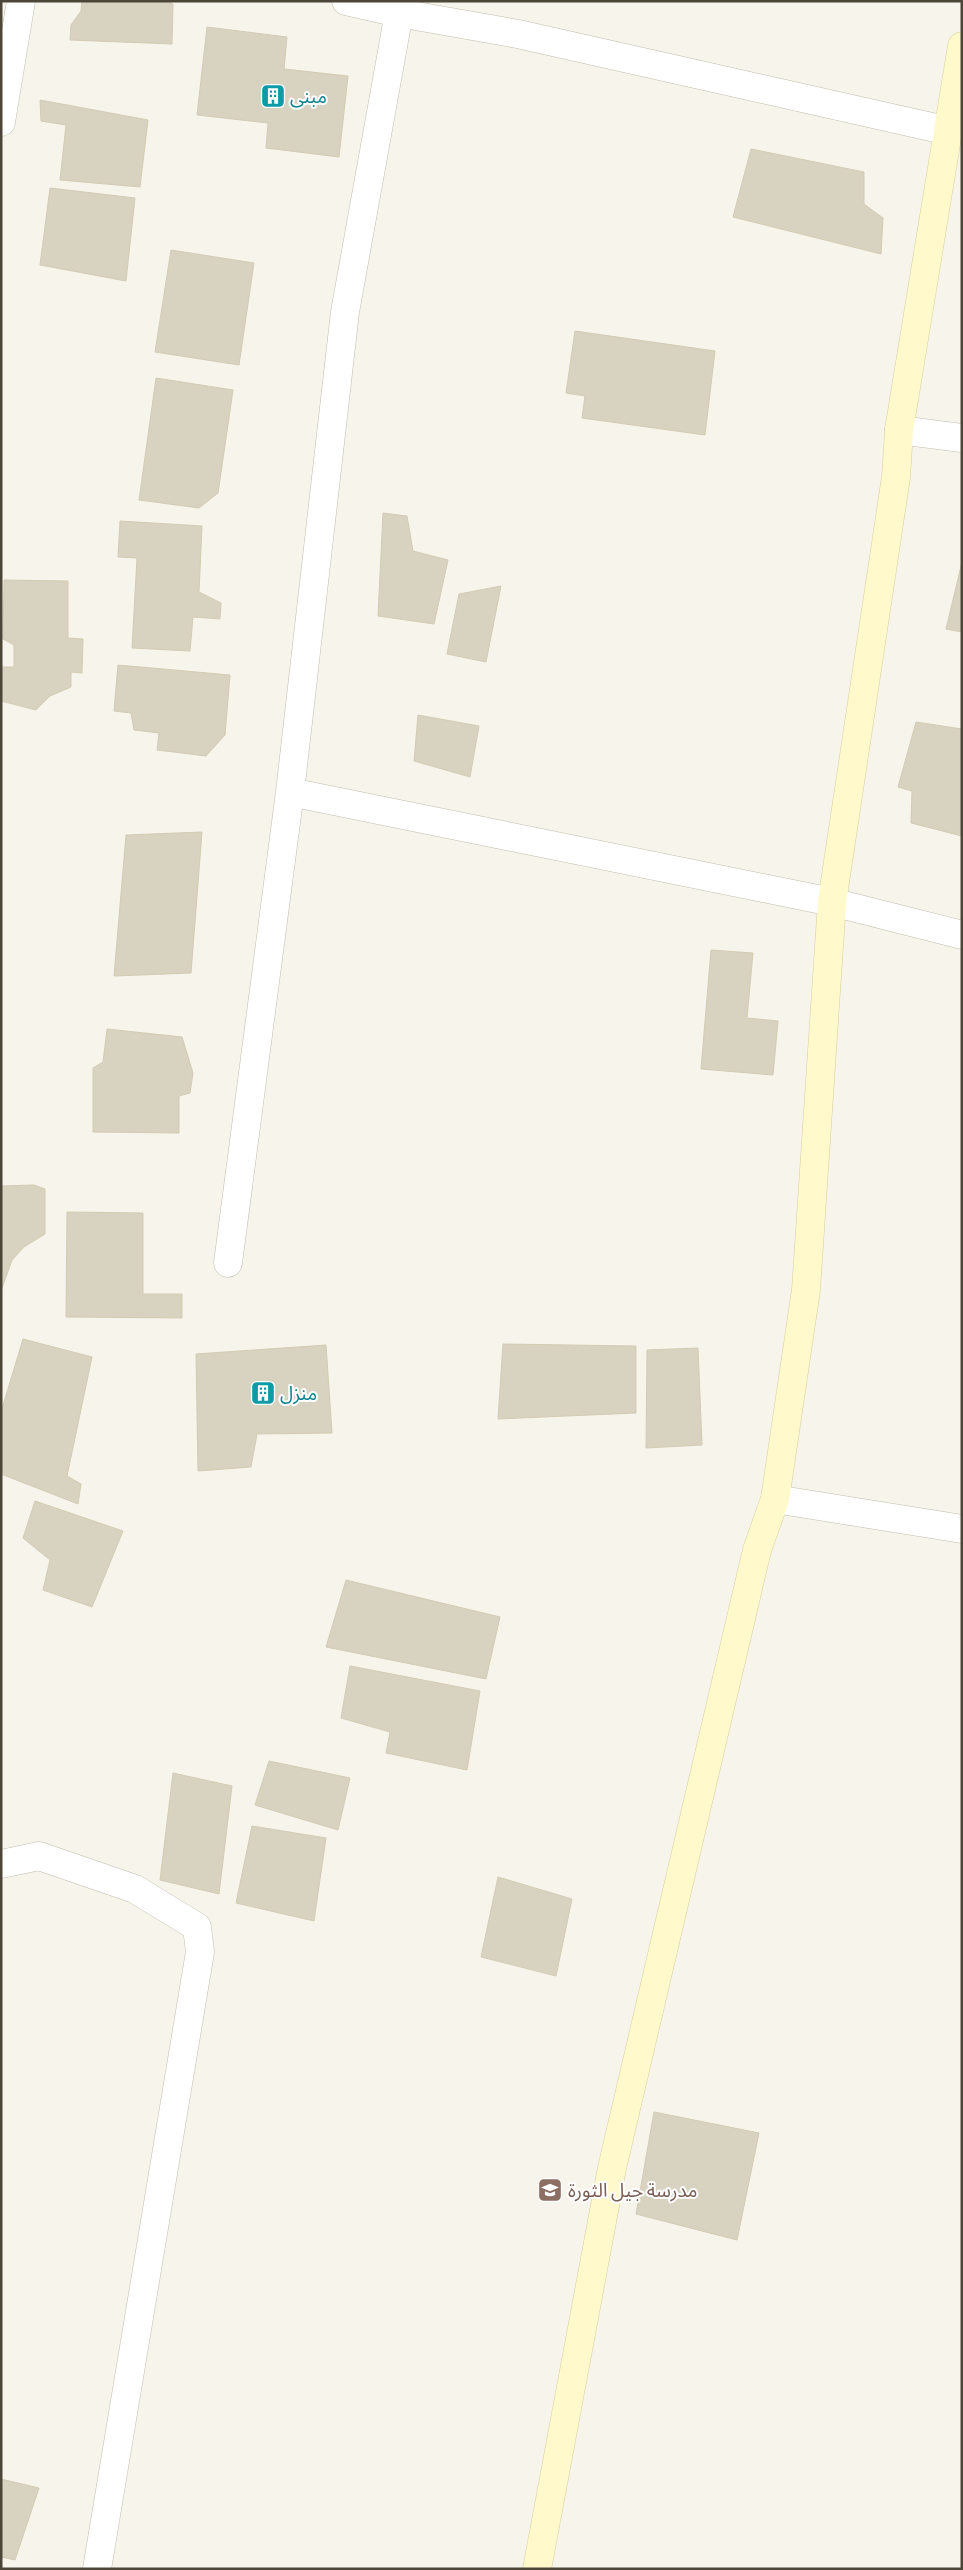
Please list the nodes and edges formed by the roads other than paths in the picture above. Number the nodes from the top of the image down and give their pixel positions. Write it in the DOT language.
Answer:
graph roads {
  1 [pos="21,1"];
  2 [pos="346,1"];
  3 [pos="398,13"];
  4 [pos="962,46"];
  5 [pos="1,122"];
  6 [pos="949,131"];
  7 [pos="899,430"];
  8 [pos="962,438"];
  9 [pos="290,792"];
  10 [pos="832,902"];
  11 [pos="962,935"];
  12 [pos="228,1263"];
  13 [pos="776,1499"];
  14 [pos="962,1529"];
  15 [pos="1,1864"];
  16 [pos="97,2569"];
  17 [pos="537,2569"];
  1 -- 5 [label="street"];
  2 -- 3 [label="street"];
  3 -- 6 [label="street"];
  3 -- 9 [label="street"];
  4 -- 6 [label="street"];
  6 -- 7 [label="street"];
  7 -- 8 [label="street"];
  7 -- 10 [label="street"];
  9 -- 10 [label="street"];
  9 -- 12 [label="street"];
  10 -- 11 [label="street"];
  10 -- 13 [label="street"];
  13 -- 14 [label="street"];
  13 -- 17 [label="street"];
  15 -- 16 [label="street"];
}
